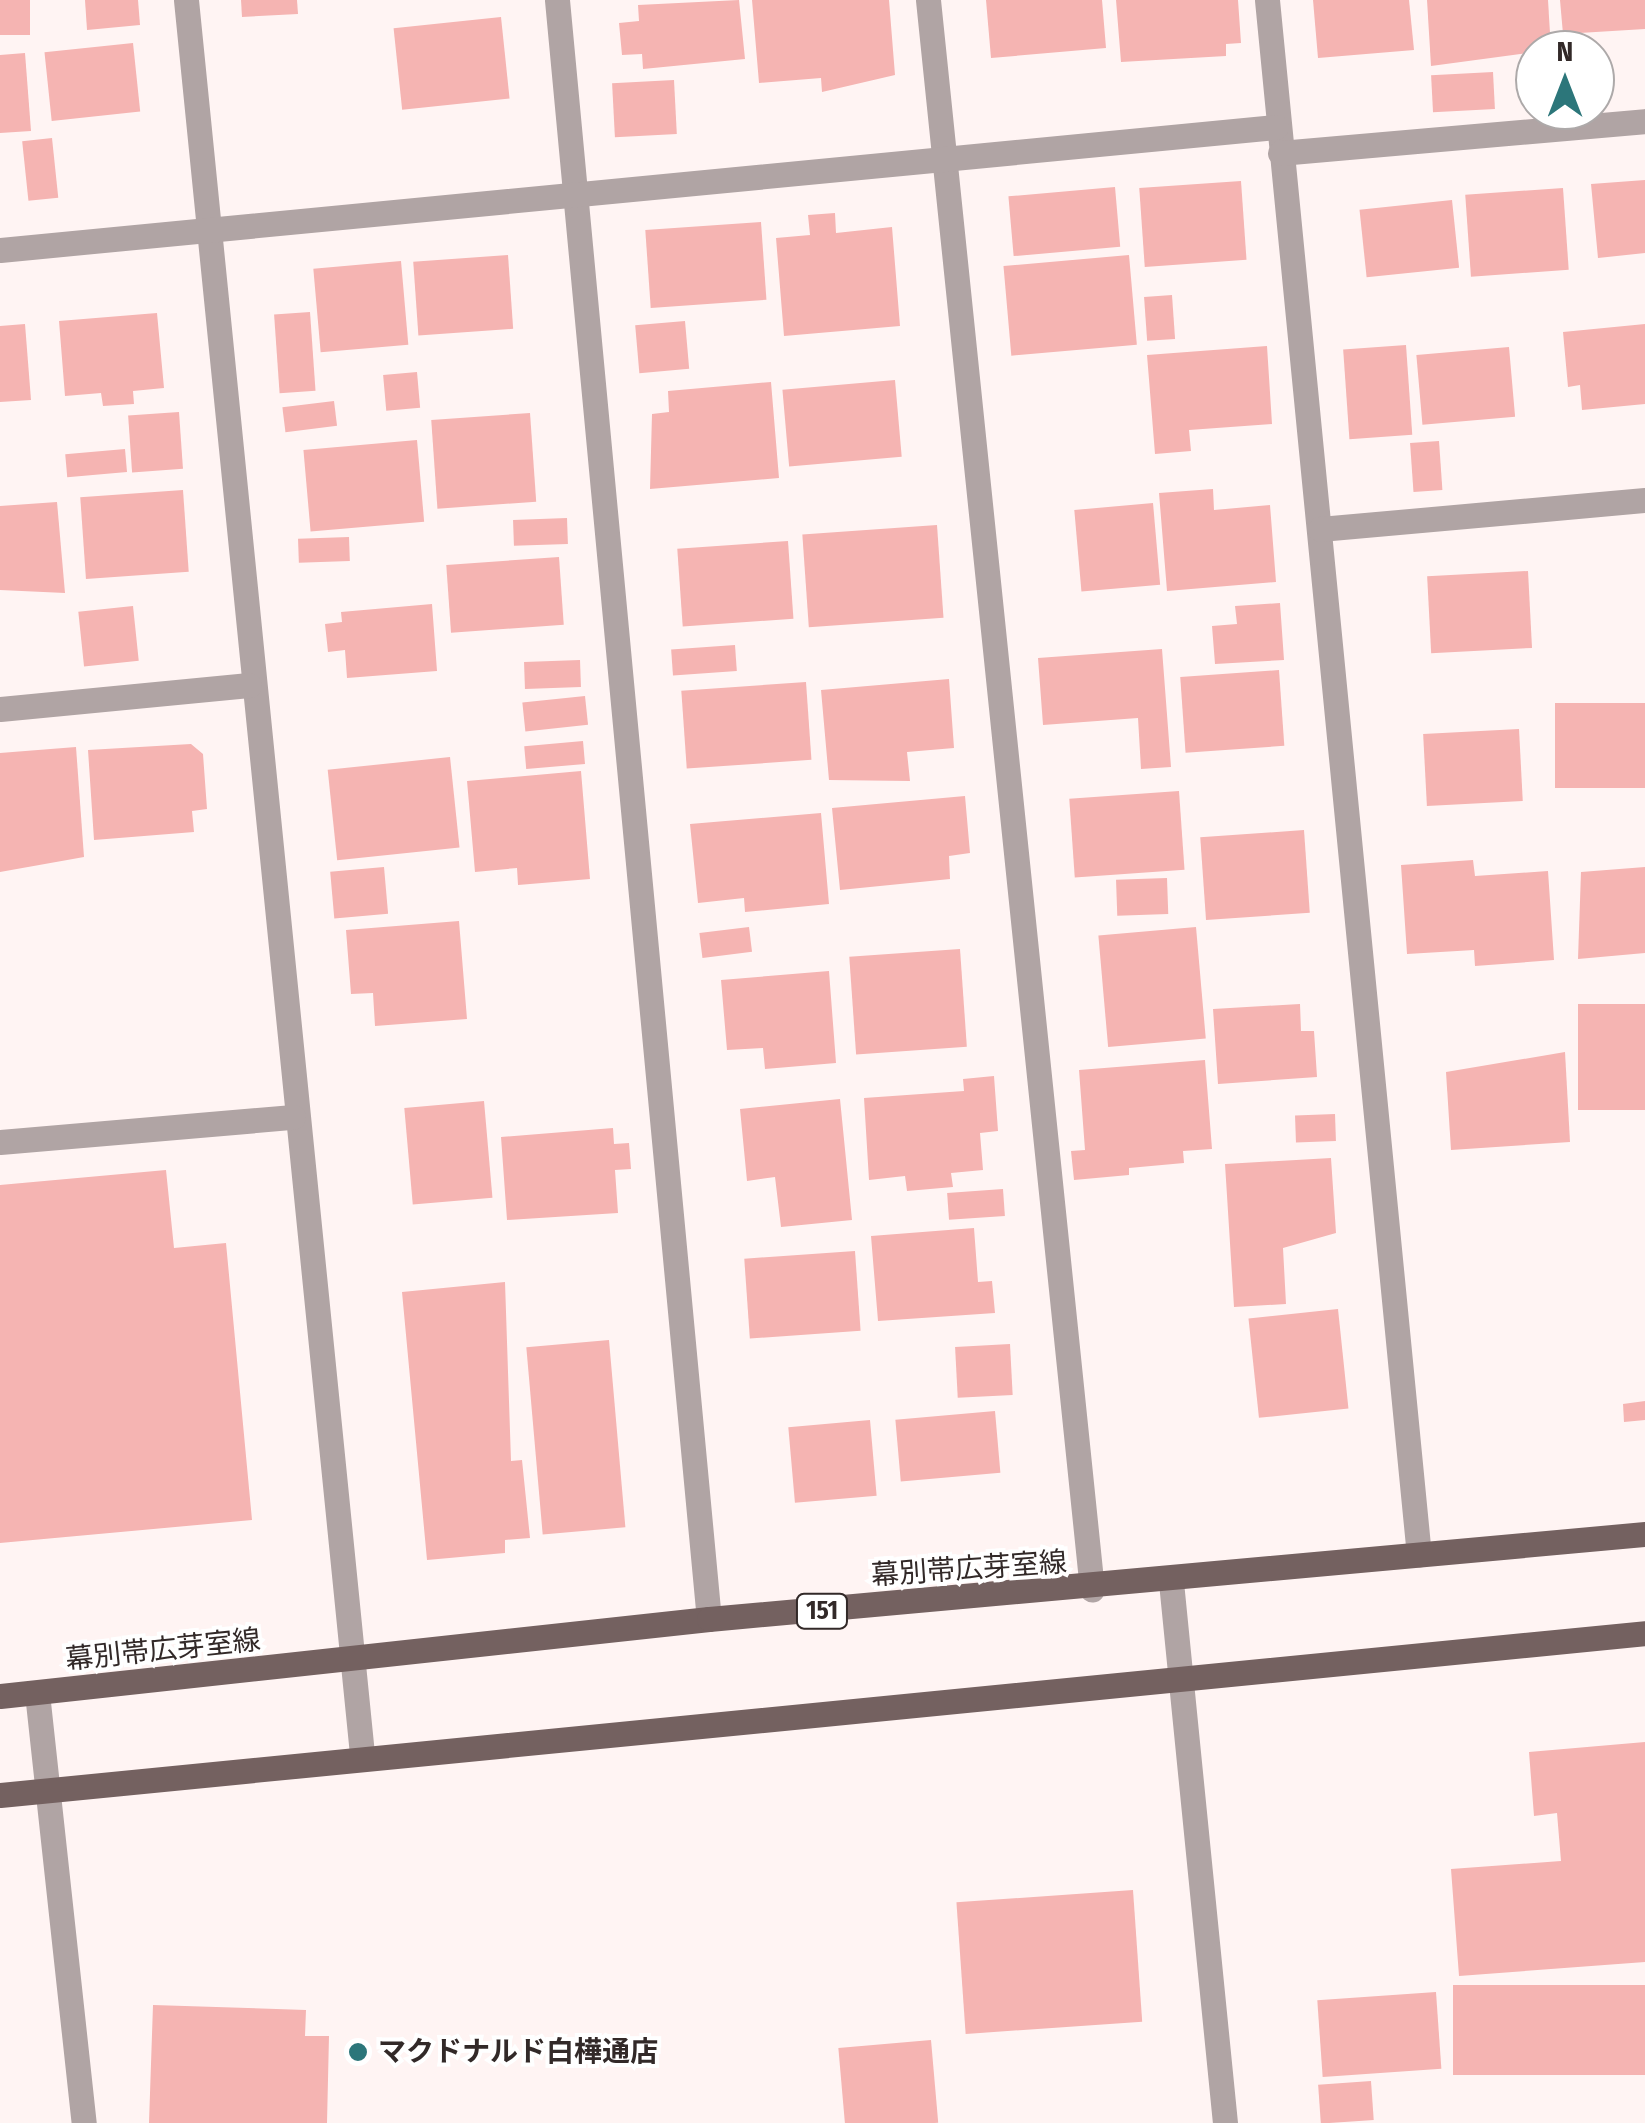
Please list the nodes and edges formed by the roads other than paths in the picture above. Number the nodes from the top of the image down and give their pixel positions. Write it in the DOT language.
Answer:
graph roads {
  1 [pos="186,0"];
  2 [pos="557,0"];
  3 [pos="928,0"];
  4 [pos="1267,0"];
  5 [pos="1645,121"];
  6 [pos="1278,140"];
  7 [pos="944,158"];
  8 [pos="576,191"];
  9 [pos="208,227"];
  10 [pos="0,250"];
  11 [pos="1645,500"];
  12 [pos="1320,529"];
  13 [pos="249,685"];
  14 [pos="0,710"];
  15 [pos="293,1117"];
  16 [pos="0,1142"];
  17 [pos="1645,1534"];
  18 [pos="1419,1555"];
  19 [pos="1172,1582"];
  20 [pos="1092,1590"];
  21 [pos="709,1619"];
  22 [pos="1645,1633"];
  23 [pos="356,1661"];
  24 [pos="1181,1678"];
  25 [pos="37,1692"];
  26 [pos="0,1696"];
  27 [pos="362,1753"];
  28 [pos="48,1790"];
  29 [pos="0,1795"];
  30 [pos="84,2123"];
  31 [pos="1225,2123"];
  1 -- 9 [label="street"];
  2 -- 8 [label="street"];
  3 -- 7 [label="street"];
  4 -- 6 [label="street"];
  5 -- 6 [label="street"];
  6 -- 7 [label="street"];
  6 -- 12 [label="street"];
  7 -- 8 [label="street"];
  7 -- 20 [label="street"];
  8 -- 9 [label="street"];
  8 -- 21 [label="street"];
  9 -- 10 [label="street"];
  9 -- 13 [label="street"];
  11 -- 12 [label="street"];
  12 -- 18 [label="street"];
  13 -- 14 [label="street"];
  13 -- 15 [label="street"];
  15 -- 16 [label="street"];
  15 -- 23 [label="street"];
  17 -- 18 [label="main road, 幕別帯広芽室線 / 151"];
  18 -- 19 [label="main road, 幕別帯広芽室線 / 151"];
  19 -- 20 [label="main road, 幕別帯広芽室線 / 151"];
  19 -- 24 [label="street"];
  20 -- 21 [label="main road, 幕別帯広芽室線 / 151"];
  21 -- 23 [label="main road, 幕別帯広芽室線 / 151"];
  22 -- 24 [label="main road"];
  23 -- 25 [label="main road, 幕別帯広芽室線 / 151"];
  23 -- 27 [label="street"];
  24 -- 27 [label="main road"];
  24 -- 31 [label="street"];
  25 -- 26 [label="main road, 幕別帯広芽室線 / 151"];
  25 -- 28 [label="street"];
  27 -- 28 [label="main road"];
  28 -- 29 [label="main road"];
  28 -- 30 [label="street"];
}
